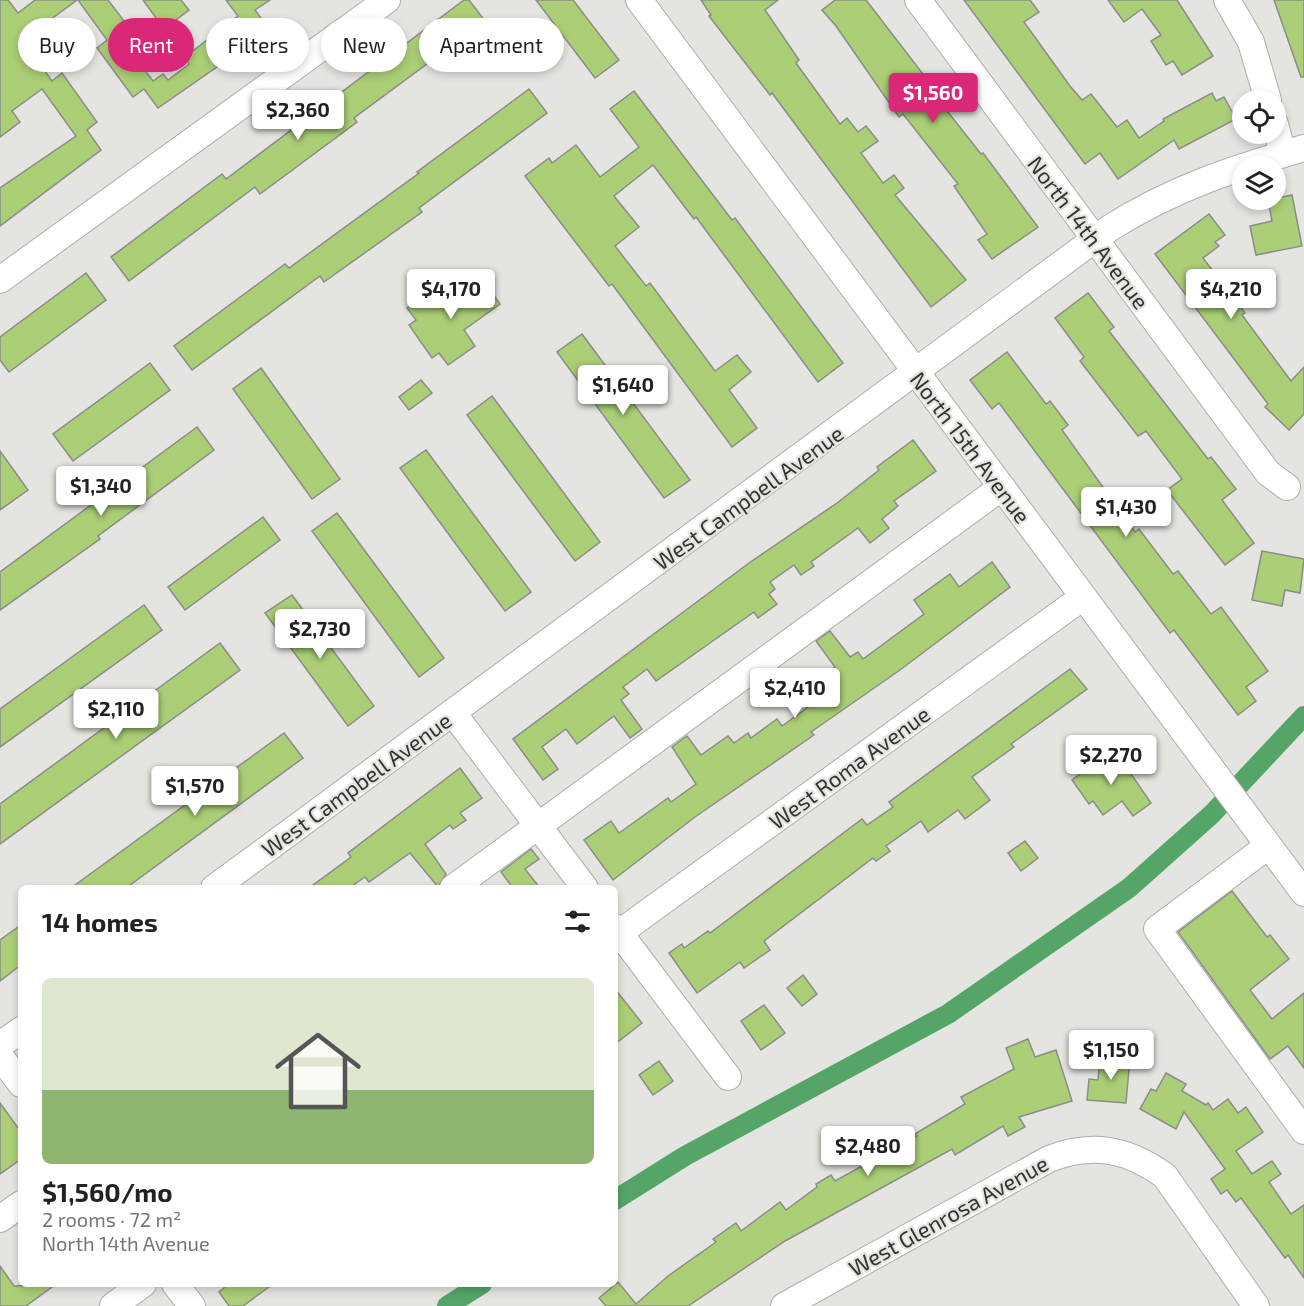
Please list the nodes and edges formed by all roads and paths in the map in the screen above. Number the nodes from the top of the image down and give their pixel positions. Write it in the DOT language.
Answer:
graph roads {
  1 [pos="387,0"];
  2 [pos="639,0"];
  3 [pos="918,0"];
  4 [pos="1227,0"];
  5 [pos="1265,90"];
  6 [pos="1294,151"];
  7 [pos="1094,239"];
  8 [pos="0,280"];
  9 [pos="915,372"];
  10 [pos="1002,487"];
  11 [pos="1293,489"];
  12 [pos="1083,597"];
  13 [pos="453,713"];
  14 [pos="538,826"];
  15 [pos="1268,846"];
  16 [pos="217,885"];
  17 [pos="457,885"];
  18 [pos="583,885"];
  19 [pos="1304,893"];
  20 [pos="618,931"];
  21 [pos="618,935"];
  22 [pos="18,1032"];
  23 [pos="0,1045"];
  24 [pos="0,1056"];
  25 [pos="728,1077"];
  26 [pos="18,1080"];
  27 [pos="1304,1131"];
  28 [pos="18,1206"];
  29 [pos="0,1219"];
  30 [pos="139,1287"];
  31 [pos="177,1287"];
  32 [pos="113,1306"];
  33 [pos="192,1306"];
  34 [pos="784,1306"];
  35 [pos="1256,1306"];
  1 -- 8 [label="street"];
  2 -- 9 [label="street, North 15th Avenue"];
  3 -- 7 [label="street, North 14th Avenue"];
  4 -- 5 [label="street"];
  6 -- 7 [label="street, West Campbell Avenue"];
  7 -- 9 [label="street, West Campbell Avenue"];
  7 -- 11 [label="street, North 14th Avenue"];
  9 -- 10 [label="street, North 15th Avenue"];
  9 -- 13 [label="street, West Campbell Avenue"];
  10 -- 12 [label="street, North 15th Avenue"];
  10 -- 14 [label="street"];
  12 -- 15 [label="street, North 15th Avenue"];
  12 -- 20 [label="street, West Roma Avenue"];
  13 -- 14 [label="street"];
  13 -- 16 [label="street, West Campbell Avenue"];
  14 -- 17 [label="street"];
  14 -- 18 [label="street"];
  15 -- 19 [label="street, North 15th Avenue"];
  15 -- 27 [label="street"];
  21 -- 25 [label="street"];
  22 -- 23 [label="street"];
  24 -- 26 [label="street"];
  28 -- 29 [label="street"];
  30 -- 32 [label="street"];
  31 -- 33 [label="street"];
  34 -- 35 [label="street, West Glenrosa Avenue"];
}
